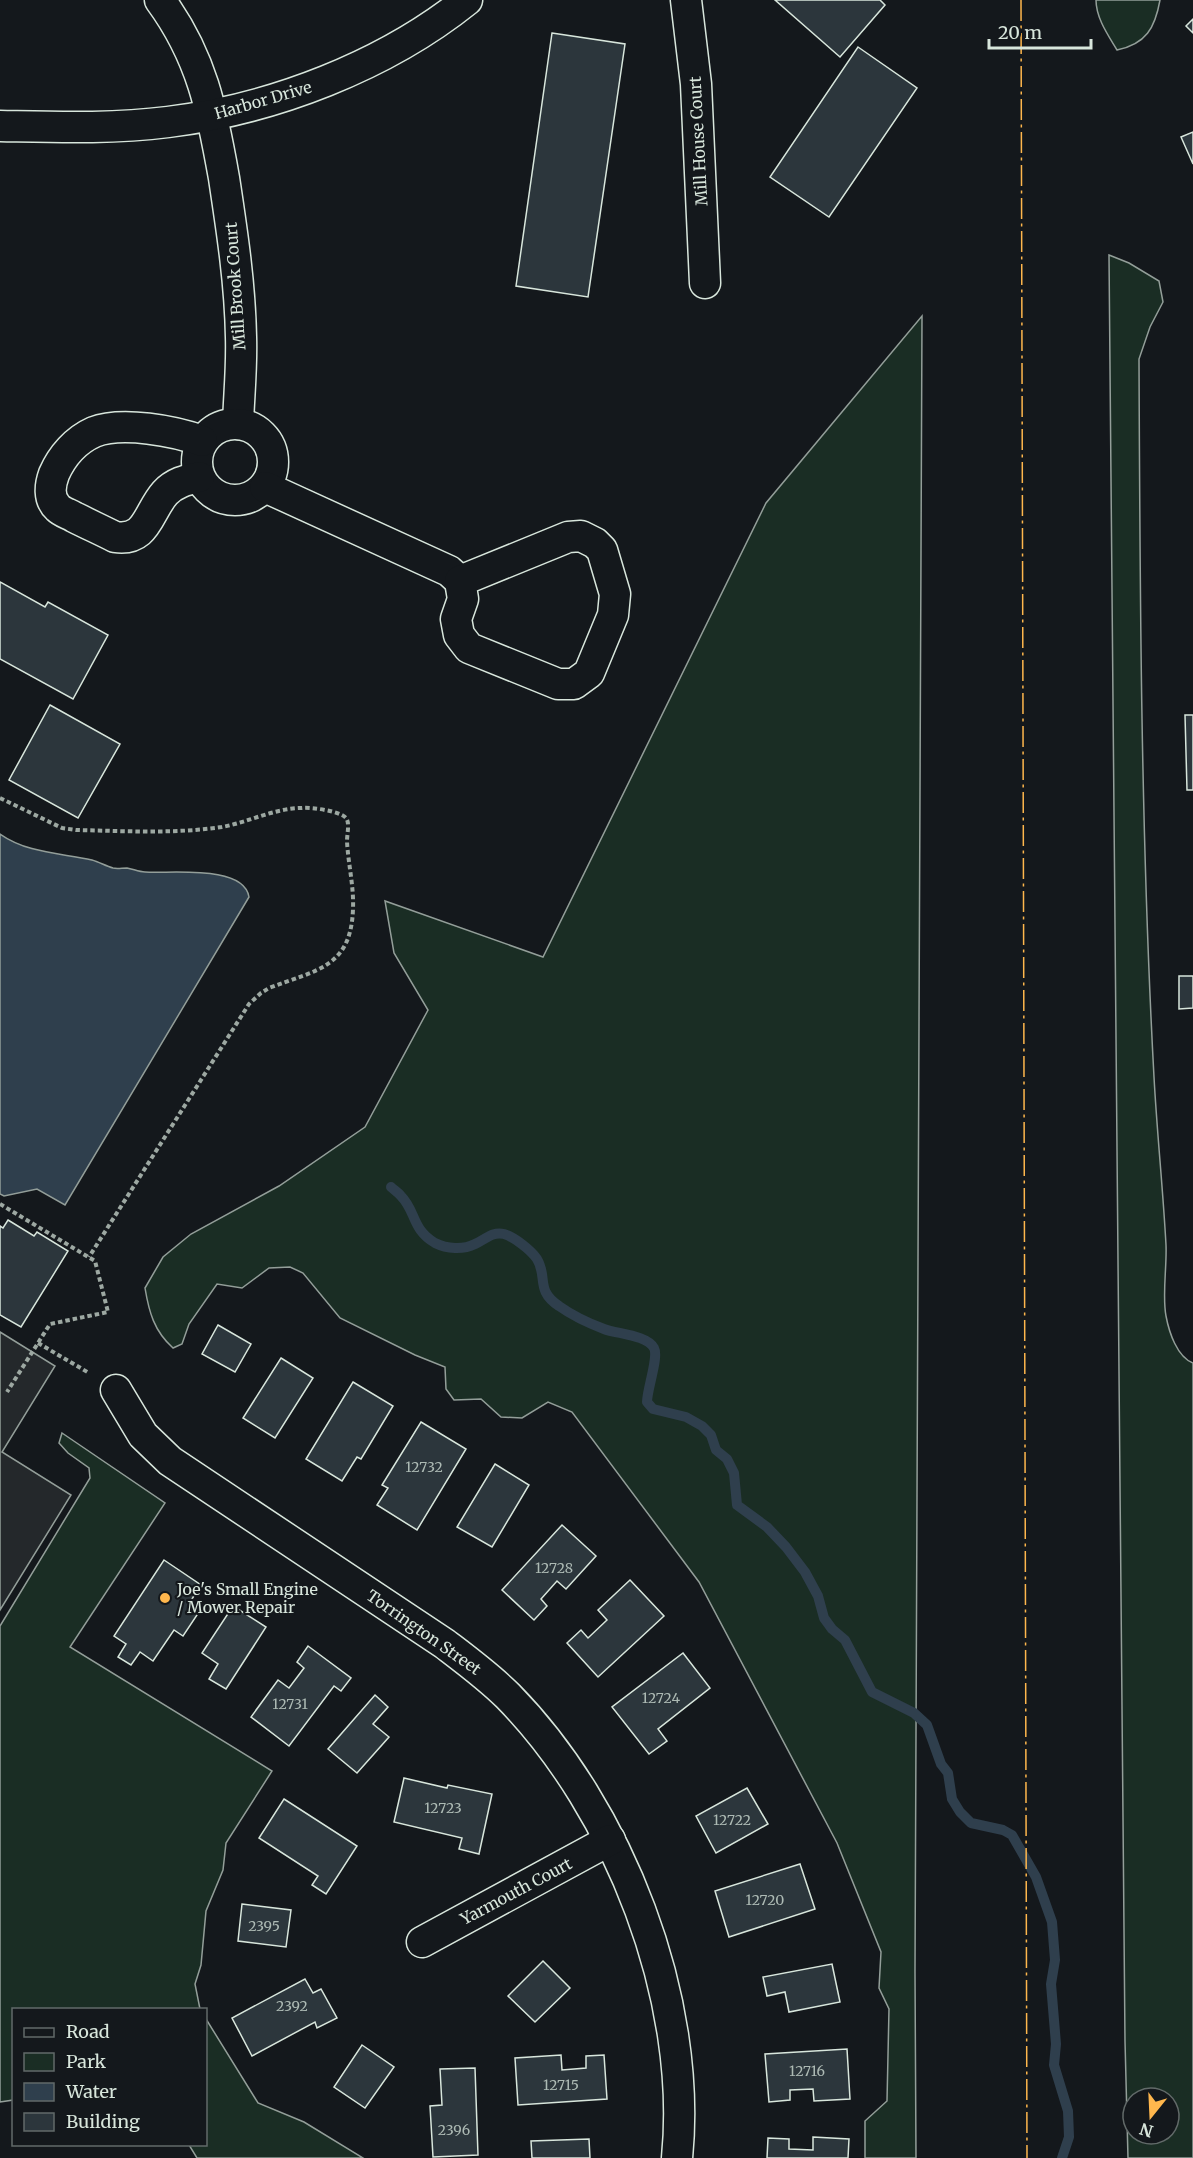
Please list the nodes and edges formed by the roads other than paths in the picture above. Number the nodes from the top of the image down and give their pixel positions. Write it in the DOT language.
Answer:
graph roads {
  1 [pos="160,0"];
  2 [pos="467,0"];
  3 [pos="686,0"];
  4 [pos="213,114"];
  5 [pos="0,126"];
  6 [pos="705,283"];
  7 [pos="238,424"];
  8 [pos="202,441"];
  9 [pos="199,477"];
  10 [pos="265,488"];
  11 [pos="460,581"];
  12 [pos="116,1390"];
  13 [pos="610,1840"];
  14 [pos="422,1942"];
  15 [pos="677,2158"];
  1 -- 4 [label="street, Mill Brook Court"];
  2 -- 4 [label="street, Harbor Drive"];
  3 -- 6 [label="street, Mill House Court"];
  4 -- 5 [label="street, Harbor Drive"];
  4 -- 7 [label="street, Mill Brook Court"];
  7 -- 8 [label="street"];
  7 -- 10 [label="street"];
  8 -- 9 [label="street"];
  8 -- 9 [label="street"];
  9 -- 10 [label="street"];
  10 -- 11 [label="street"];
  11 -- 11 [label="street"];
  12 -- 13 [label="street, Torrington Street"];
  13 -- 14 [label="street, Yarmouth Court"];
  13 -- 15 [label="street, Torrington Street"];
}
